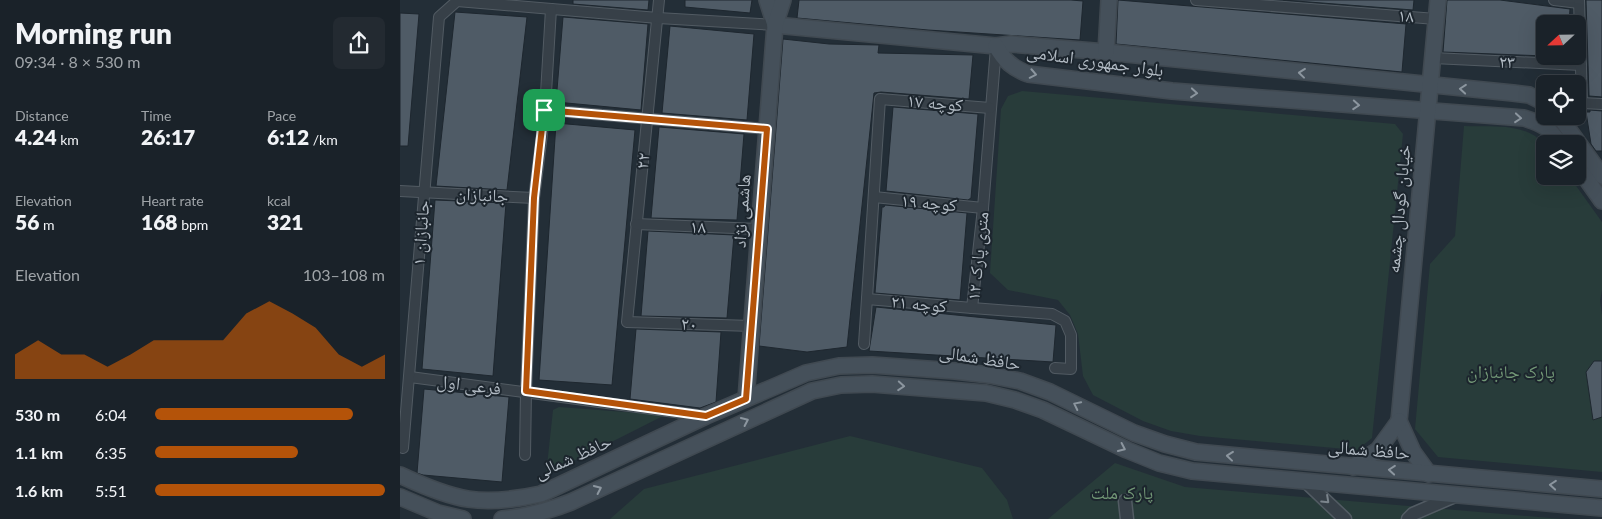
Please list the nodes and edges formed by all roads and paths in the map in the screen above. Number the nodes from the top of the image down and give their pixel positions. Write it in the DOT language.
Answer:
graph roads {
  1 [pos="660,0"];
  2 [pos="767,0"];
  3 [pos="783,0"];
  4 [pos="1109,0"];
  5 [pos="1196,0"];
  6 [pos="1438,0"];
  7 [pos="1554,0"];
  8 [pos="1579,1"];
  9 [pos="551,9"];
  10 [pos="1579,15"];
  11 [pos="658,18"];
  12 [pos="1436,19"];
  13 [pos="775,25"];
  14 [pos="996,46"];
  15 [pos="1106,52"];
  16 [pos="1433,58"];
  17 [pos="1536,63"];
  18 [pos="1581,65"];
  19 [pos="1581,75"];
  20 [pos="1430,86"];
  21 [pos="1536,99"];
  22 [pos="1602,104"];
  23 [pos="1586,106"];
  24 [pos="990,108"];
  25 [pos="544,110"];
  26 [pos="1427,110"];
  27 [pos="648,118"];
  28 [pos="1573,125"];
  29 [pos="767,129"];
  30 [pos="1554,135"];
  31 [pos="1602,176"];
  32 [pos="1586,179"];
  33 [pos="400,191"];
  34 [pos="424,192"];
  35 [pos="874,197"];
  36 [pos="534,198"];
  37 [pos="1602,202"];
  38 [pos="983,208"];
  39 [pos="636,224"];
  40 [pos="759,229"];
  41 [pos="867,299"];
  42 [pos="972,308"];
  43 [pos="627,322"];
  44 [pos="752,326"];
  45 [pos="864,344"];
  46 [pos="1055,368"];
  47 [pos="410,378"];
  48 [pos="526,391"];
  49 [pos="746,399"];
  50 [pos="706,416"];
  51 [pos="1399,421"];
  52 [pos="403,448"];
  53 [pos="525,455"];
  54 [pos="1353,467"];
  55 [pos="1429,474"];
  56 [pos="400,475"];
  57 [pos="1306,482"];
  58 [pos="1602,489"];
  59 [pos="1457,495"];
  60 [pos="400,497"];
  61 [pos="1124,500"];
  62 [pos="571,502"];
  63 [pos="1602,508"];
  64 [pos="464,519"];
  65 [pos="502,519"];
  66 [pos="552,519"];
  67 [pos="1127,519"];
  68 [pos="1345,519"];
  69 [pos="1408,519"];
  1 -- 11 [label="street, ۲۲"];
  2 -- 13 [label="main road, هاشمی نژاد"];
  3 -- 13 [label="main road, هاشمی نژاد"];
  4 -- 15 [label="main road"];
  5 -- 12 [label="street, ۱۸"];
  6 -- 12 [label="main road, خیابان گودال چشمه"];
  7 -- 8 [label="street"];
  8 -- 10 [label="street"];
  9 -- 11 [label="street"];
  9 -- 25 [label="street"];
  9 -- 34 [label="street, جانبازان ۱"];
  11 -- 13 [label="street"];
  11 -- 27 [label="street, ۲۲"];
  12 -- 16 [label="main road, خیابان گودال چشمه"];
  13 -- 14 [label="main road"];
  13 -- 29 [label="main road, هاشمی نژاد"];
  14 -- 15 [label="main road, بلوار جمهوری اسلامی"];
  14 -- 24 [label="street, ۱۲ متری پارک"];
  14 -- 26 [label="main road, بلوار جمهوری اسلامی, one-way"];
  20 -- 15 [label="main road, بلوار جمهوری اسلامی, one-way"];
  16 -- 17 [label="street, ۲۳"];
  16 -- 20 [label="main road, خیابان گودال چشمه"];
  18 -- 19 [label="street"];
  21 -- 20 [label="main road, بلوار جمهوری اسلامی, one-way"];
  20 -- 26 [label="main road, خیابان گودال چشمه"];
  22 -- 23 [label="street"];
  24 -- 35 [label="street, کوچه ۱۷"];
  24 -- 38 [label="street, ۱۲ متری پارک"];
  25 -- 27 [label="street"];
  25 -- 36 [label="street"];
  26 -- 30 [label="main road, بلوار جمهوری اسلامی, one-way"];
  26 -- 51 [label="main road, خیابان گودال چشمه"];
  27 -- 29 [label="street"];
  27 -- 39 [label="street, ۲۲"];
  28 -- 31 [label="main road"];
  29 -- 40 [label="main road, هاشمی نژاد"];
  32 -- 37 [label="main road"];
  33 -- 34 [label="street, جانبازان"];
  34 -- 36 [label="street, جانبازان"];
  34 -- 47 [label="street, جانبازان ۱"];
  35 -- 38 [label="street, کوچه ۱۹"];
  35 -- 41 [label="street"];
  36 -- 48 [label="street"];
  38 -- 42 [label="street, ۱۲ متری پارک"];
  39 -- 40 [label="street, ۱۸"];
  39 -- 43 [label="street, ۲۲"];
  40 -- 44 [label="main road, هاشمی نژاد"];
  41 -- 42 [label="street, کوچه ۲۱"];
  41 -- 45 [label="street"];
  42 -- 46 [label="street, ۱۲ متری پارک"];
  43 -- 44 [label="street, ۲۰"];
  44 -- 49 [label="main road, هاشمی نژاد"];
  47 -- 48 [label="street, فرعی اول"];
  47 -- 52 [label="street, جانبازان ۱"];
  48 -- 50 [label="street, فرعی اول"];
  48 -- 53 [label="street"];
  49 -- 50 [label="main road, حافظ شمالی"];
  54 -- 49 [label="main road, حافظ شمالی, one-way"];
  50 -- 56 [label="main road, حافظ شمالی"];
  51 -- 54 [label="main road"];
  51 -- 55 [label="main road"];
  55 -- 54 [label="main road, حافظ شمالی, one-way"];
  58 -- 55 [label="main road, حافظ شمالی, one-way"];
  57 -- 59 [label="main road, حافظ شمالی"];
  62 -- 57 [label="main road, حافظ شمالی, one-way"];
  57 -- 68 [label="street, one-way"];
  59 -- 63 [label="main road, حافظ شمالی"];
  59 -- 69 [label="street"];
  60 -- 64 [label="main road"];
  61 -- 67 [label="street"];
  62 -- 65 [label="main road, حافظ شمالی"];
  62 -- 66 [label="main road"];
}
